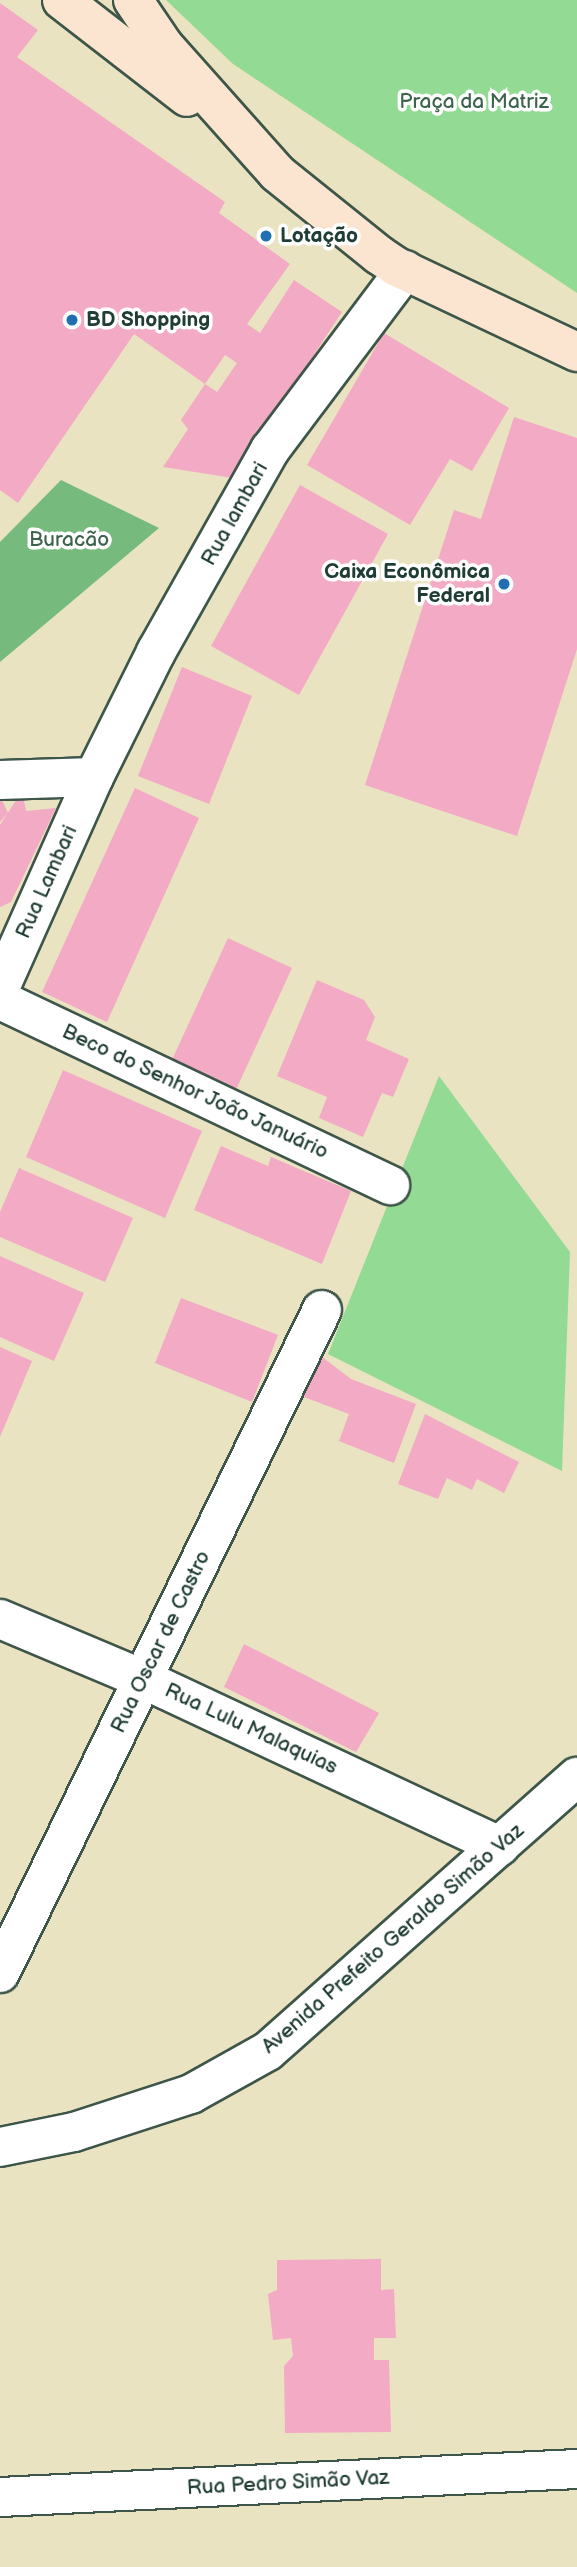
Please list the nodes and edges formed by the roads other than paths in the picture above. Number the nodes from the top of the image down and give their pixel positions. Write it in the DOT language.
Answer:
graph roads {
  1 [pos="62,0"];
  2 [pos="133,0"];
  3 [pos="252,147"];
  4 [pos="405,270"];
  5 [pos="577,352"];
  6 [pos="94,777"];
  7 [pos="0,780"];
  8 [pos="0,988"];
  9 [pos="0,1000"];
  10 [pos="390,1185"];
  11 [pos="322,1310"];
  12 [pos="0,1619"];
  13 [pos="144,1679"];
  14 [pos="577,1777"];
  15 [pos="500,1846"];
  16 [pos="0,1973"];
  17 [pos="0,2147"];
  18 [pos="577,2469"];
  19 [pos="0,2497"];
  1 -- 3 [label="main road"];
  2 -- 3 [label="main road"];
  3 -- 4 [label="main road"];
  4 -- 5 [label="main road"];
  4 -- 6 [label="street, Rua lambari"];
  6 -- 7 [label="street"];
  6 -- 8 [label="street, Rua Lambari"];
  9 -- 10 [label="street, Beco do Senhor João Januário"];
  11 -- 13 [label="street, Rua Oscar de Castro"];
  12 -- 13 [label="street, Rua Lulu Malaquias"];
  13 -- 15 [label="street, Rua Lulu Malaquias"];
  13 -- 16 [label="street, Rua Oscar de Castro"];
  14 -- 15 [label="street, Avenida Prefeito Geraldo Simão Vaz"];
  15 -- 17 [label="street, Avenida Prefeito Geraldo Simão Vaz"];
  18 -- 19 [label="street, Rua Pedro Simão Vaz"];
}
